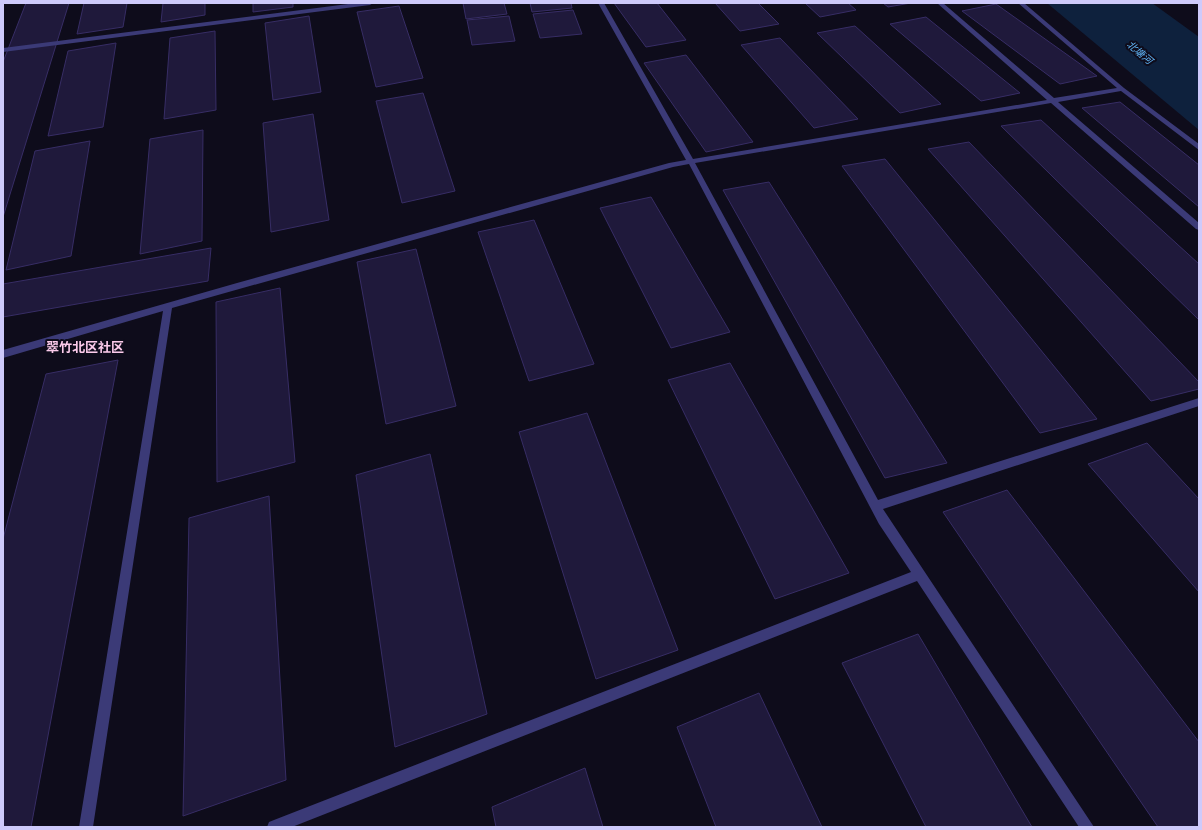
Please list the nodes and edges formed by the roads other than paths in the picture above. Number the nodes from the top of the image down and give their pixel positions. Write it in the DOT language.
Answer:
graph roads {
  1 [pos="370,3"];
  2 [pos="601,3"];
  3 [pos="940,3"];
  4 [pos="1021,3"];
  5 [pos="3,50"];
  6 [pos="1122,89"];
  7 [pos="1052,100"];
  8 [pos="1199,148"];
  9 [pos="691,162"];
  10 [pos="1199,228"];
  11 [pos="168,306"];
  12 [pos="3,354"];
  13 [pos="1199,402"];
  14 [pos="876,506"];
  15 [pos="919,574"];
  16 [pos="86,827"];
  17 [pos="274,827"];
  18 [pos="1087,827"];
  1 -- 5 [label="lane"];
  2 -- 9 [label="lane"];
  3 -- 7 [label="lane"];
  4 -- 6 [label="lane"];
  6 -- 7 [label="lane"];
  6 -- 8 [label="lane"];
  7 -- 9 [label="lane"];
  7 -- 10 [label="lane"];
  9 -- 11 [label="lane"];
  9 -- 14 [label="lane"];
  11 -- 12 [label="lane"];
  11 -- 16 [label="lane"];
  13 -- 14 [label="lane"];
  14 -- 15 [label="lane"];
  15 -- 17 [label="lane"];
  15 -- 18 [label="lane"];
}
